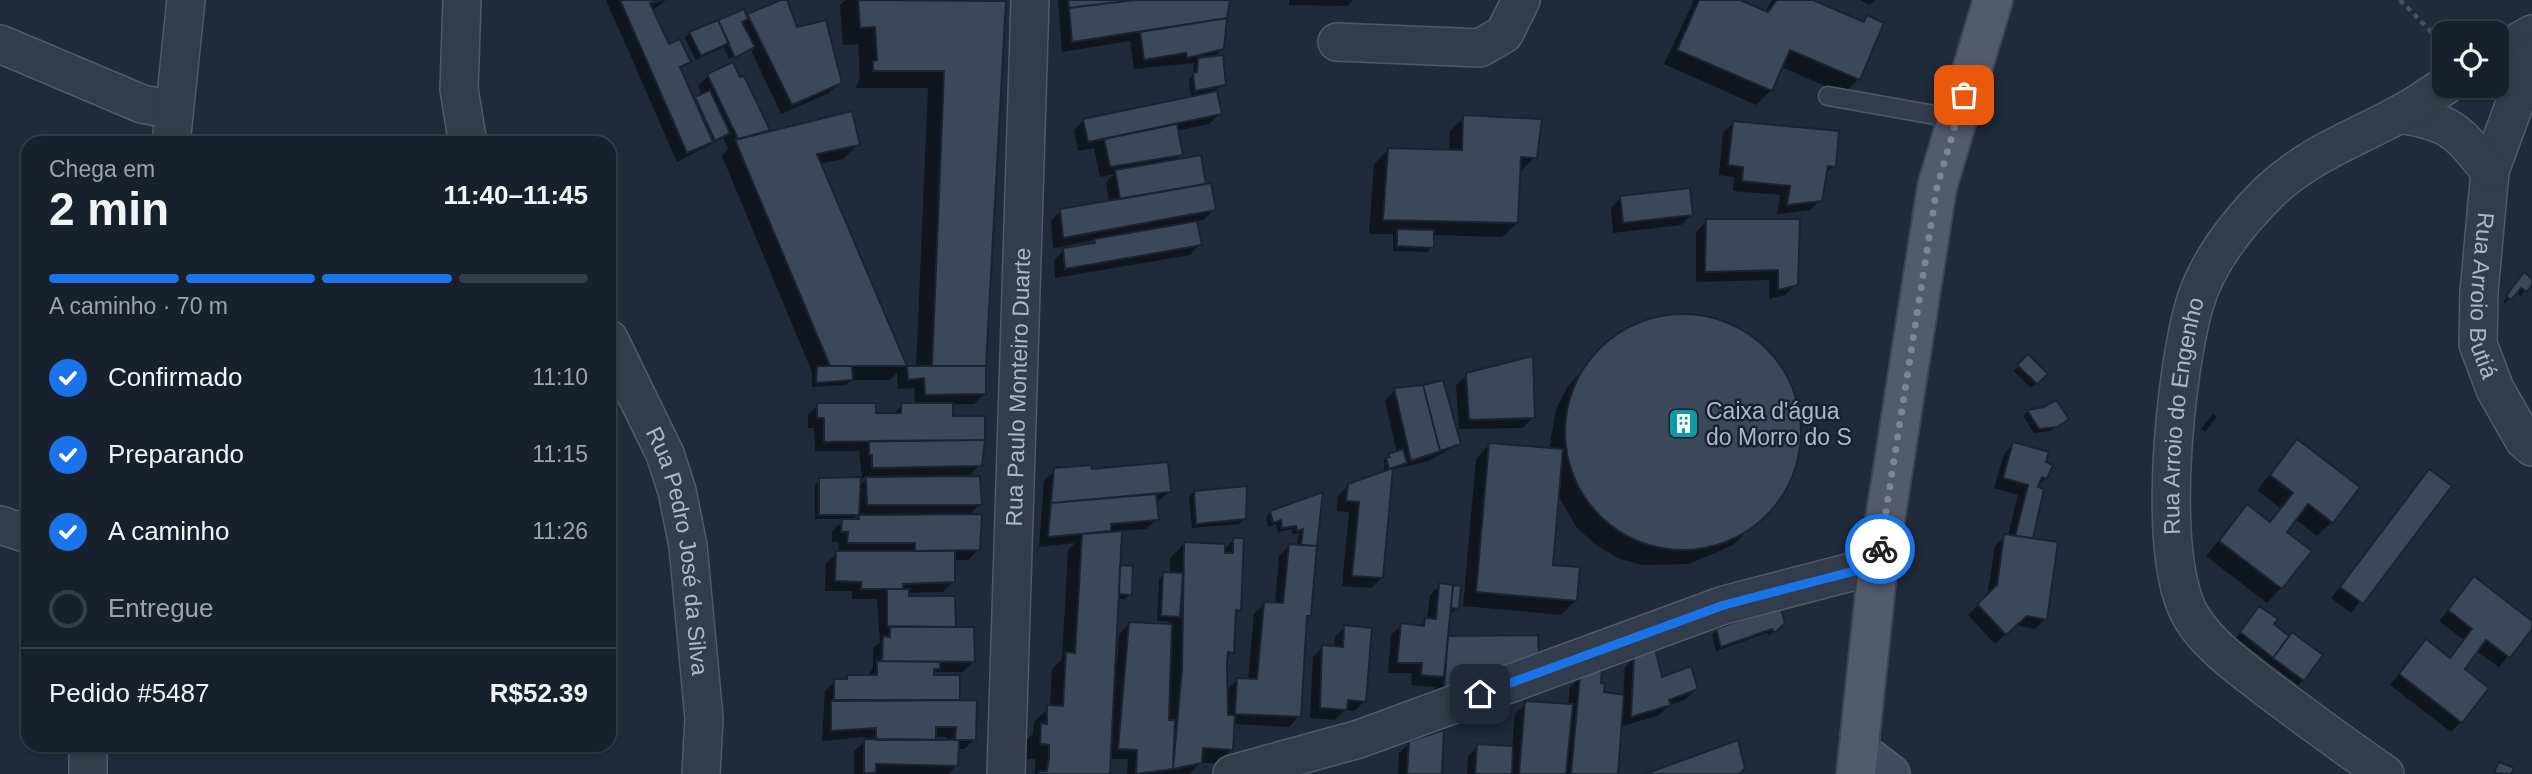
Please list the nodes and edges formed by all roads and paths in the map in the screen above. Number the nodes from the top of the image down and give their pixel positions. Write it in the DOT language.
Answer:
graph roads {
  1 [pos="186,0"];
  2 [pos="462,0"];
  3 [pos="1030,0"];
  4 [pos="1521,0"];
  5 [pos="1993,0"];
  6 [pos="2400,0"];
  7 [pos="2432,33"];
  8 [pos="2532,34"];
  9 [pos="1337,42"];
  10 [pos="0,44"];
  11 [pos="2509,47"];
  12 [pos="2532,56"];
  13 [pos="2432,94"];
  14 [pos="1828,96"];
  15 [pos="2400,114"];
  16 [pos="1957,119"];
  17 [pos="173,127"];
  18 [pos="467,136"];
  19 [pos="2490,171"];
  20 [pos="616,353"];
  21 [pos="2532,447"];
  22 [pos="0,525"];
  23 [pos="21,532"];
  24 [pos="1878,565"];
  25 [pos="88,752"];
  26 [pos="1857,762"];
  27 [pos="88,774"];
  28 [pos="701,774"];
  29 [pos="1006,774"];
  30 [pos="1232,774"];
  31 [pos="1890,774"];
  32 [pos="2385,774"];
  1 -- 17 [label="street"];
  2 -- 18 [label="street"];
  3 -- 29 [label="street, Rua Paulo Monteiro Duarte"];
  4 -- 9 [label="street"];
  5 -- 16 [label="main road"];
  6 -- 7 [label="path"];
  8 -- 11 [label="street"];
  10 -- 17 [label="street"];
  12 -- 19 [label="street, Rua Arroio Butiá"];
  13 -- 15 [label="street, Rua Arroio do Engenho"];
  14 -- 16 [label="lane"];
  15 -- 19 [label="street"];
  15 -- 32 [label="street, Rua Arroio do Engenho"];
  16 -- 24 [label="main road"];
  19 -- 21 [label="street, Rua Arroio Butiá"];
  20 -- 28 [label="street, Rua Pedro José da Silva"];
  22 -- 23 [label="street"];
  24 -- 26 [label="main road"];
  24 -- 30 [label="street"];
  25 -- 27 [label="street"];
  26 -- 31 [label="main road"];
}
